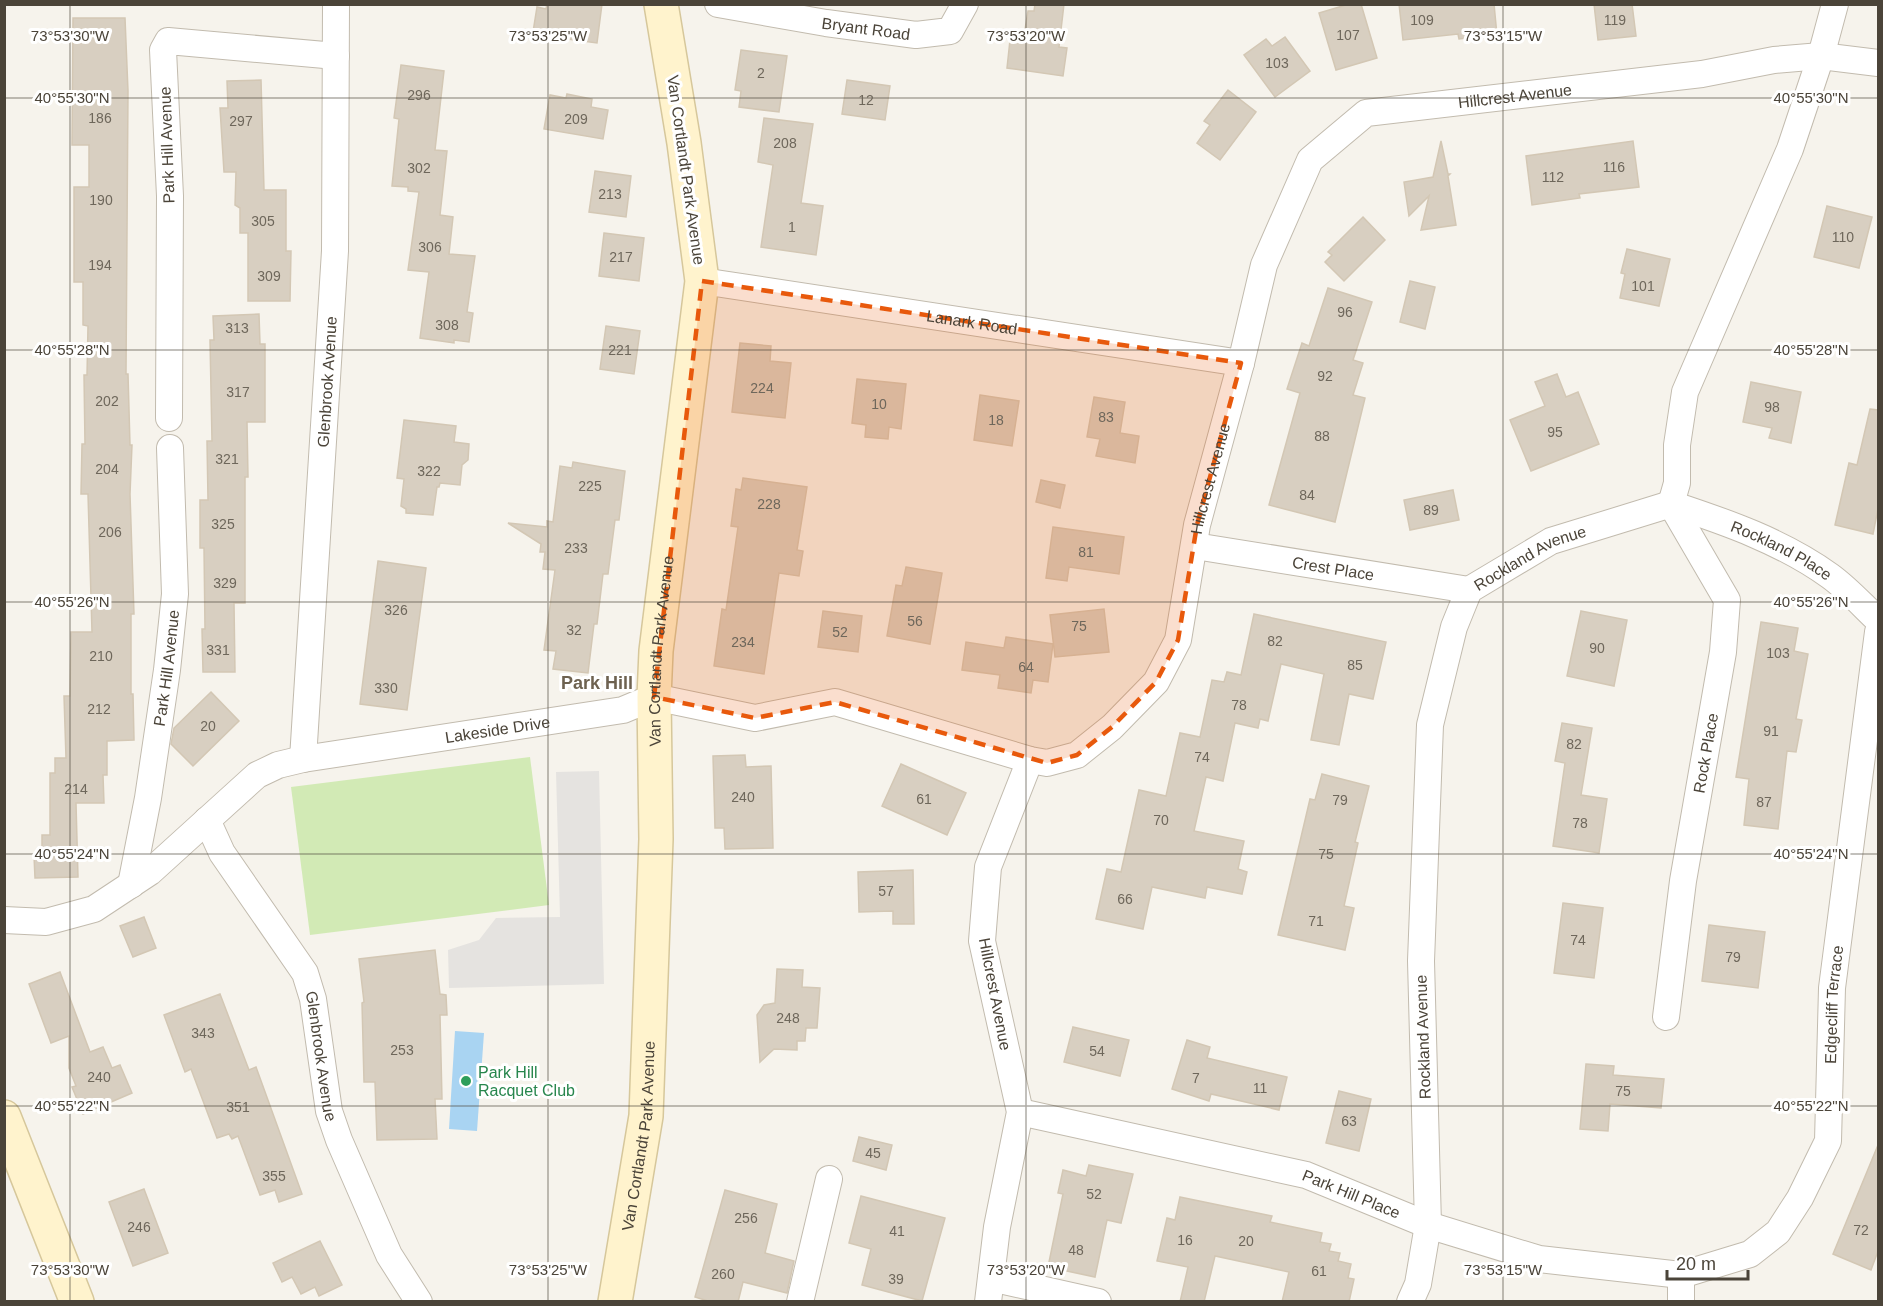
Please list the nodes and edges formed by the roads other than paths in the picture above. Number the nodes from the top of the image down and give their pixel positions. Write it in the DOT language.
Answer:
graph roads {
  1 [pos="336,4"];
  2 [pos="661,4"];
  3 [pos="718,4"];
  4 [pos="965,4"];
  5 [pos="1835,4"];
  6 [pos="336,56"];
  7 [pos="1821,56"];
  8 [pos="1878,63"];
  9 [pos="702,281"];
  10 [pos="1241,363"];
  11 [pos="169,418"];
  12 [pos="170,448"];
  13 [pos="1671,504"];
  14 [pos="1195,546"];
  15 [pos="1469,590"];
  16 [pos="1878,620"];
  17 [pos="1878,632"];
  18 [pos="654,697"];
  19 [pos="303,759"];
  20 [pos="1030,760"];
  21 [pos="207,820"];
  22 [pos="131,885"];
  23 [pos="4,920"];
  24 [pos="1666,1017"];
  25 [pos="1020,1112"];
  26 [pos="6,1125"];
  27 [pos="830,1179"];
  28 [pos="1428,1225"];
  29 [pos="1681,1275"];
  30 [pos="990,1290"];
  31 [pos="76,1302"];
  32 [pos="419,1302"];
  33 [pos="615,1302"];
  34 [pos="800,1302"];
  35 [pos="1098,1302"];
  36 [pos="1410,1302"];
  37 [pos="1681,1302"];
  1 -- 6 [label="street, Glenbrook Avenue"];
  2 -- 9 [label="street, Van Cortlandt Park Avenue"];
  3 -- 4 [label="street, Bryant Road"];
  5 -- 7 [label="street"];
  6 -- 11 [label="street, Park Hill Avenue"];
  6 -- 19 [label="street, Glenbrook Avenue"];
  7 -- 8 [label="street, Hillcrest Avenue"];
  7 -- 10 [label="street, Hillcrest Avenue"];
  7 -- 13 [label="street"];
  9 -- 10 [label="street, Lanark Road"];
  9 -- 18 [label="street, Van Cortlandt Park Avenue"];
  10 -- 14 [label="street, Hillcrest Avenue"];
  12 -- 22 [label="street, Park Hill Avenue"];
  13 -- 15 [label="street, Rockland Avenue"];
  13 -- 16 [label="street, Rockland Place"];
  13 -- 24 [label="street, Rock Place"];
  14 -- 15 [label="street, Crest Place"];
  14 -- 20 [label="street, Hillcrest Avenue"];
  15 -- 28 [label="street, Rockland Avenue"];
  17 -- 29 [label="street, Edgecliff Terrace"];
  18 -- 19 [label="street, Lakeside Drive"];
  18 -- 20 [label="street"];
  18 -- 33 [label="street, Van Cortlandt Park Avenue"];
  19 -- 21 [label="street, Lakeside Drive"];
  20 -- 25 [label="street, Hillcrest Avenue"];
  21 -- 22 [label="street, Lakeside Drive"];
  21 -- 32 [label="street, Glenbrook Avenue"];
  22 -- 23 [label="street, Lakeside Drive"];
  25 -- 28 [label="street, Park Hill Place"];
  25 -- 30 [label="street, Hillcrest Avenue"];
  26 -- 31 [label="street"];
  27 -- 34 [label="street"];
  28 -- 29 [label="street, Park Hill Place"];
  28 -- 36 [label="street, Rockland Avenue"];
  29 -- 37 [label="street"];
  30 -- 35 [label="street"];
}
